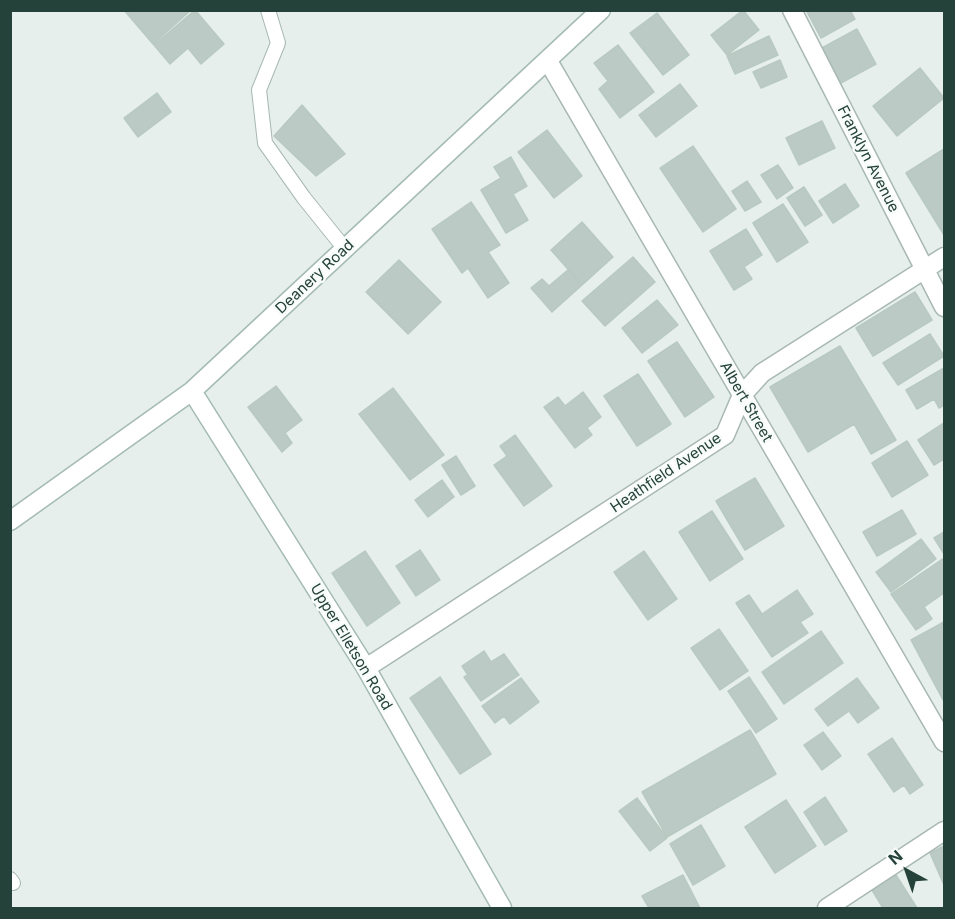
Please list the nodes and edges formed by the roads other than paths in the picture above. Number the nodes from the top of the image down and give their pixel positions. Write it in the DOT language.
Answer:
graph roads {
  1 [pos="268,10"];
  2 [pos="601,10"];
  3 [pos="792,10"];
  4 [pos="548,61"];
  5 [pos="345,249"];
  6 [pos="945,257"];
  7 [pos="924,270"];
  8 [pos="945,308"];
  9 [pos="192,391"];
  10 [pos="742,395"];
  11 [pos="10,521"];
  12 [pos="366,668"];
  13 [pos="945,742"];
  14 [pos="945,831"];
  15 [pos="502,909"];
  16 [pos="827,909"];
  1 -- 5 [label="lane"];
  2 -- 4 [label="street, Deanery Road"];
  3 -- 7 [label="street, Franklyn Avenue"];
  4 -- 5 [label="street, Deanery Road"];
  4 -- 10 [label="street, Albert Street"];
  5 -- 9 [label="street, Deanery Road"];
  6 -- 7 [label="street, Heathfield Avenue"];
  7 -- 8 [label="street, Franklyn Avenue"];
  7 -- 10 [label="street, Heathfield Avenue"];
  9 -- 11 [label="street, Deanery Road"];
  9 -- 12 [label="street, Upper Elletson Road"];
  10 -- 12 [label="street, Heathfield Avenue"];
  10 -- 13 [label="street, Albert Street"];
  12 -- 15 [label="street, Upper Elletson Road"];
  14 -- 16 [label="street"];
}
